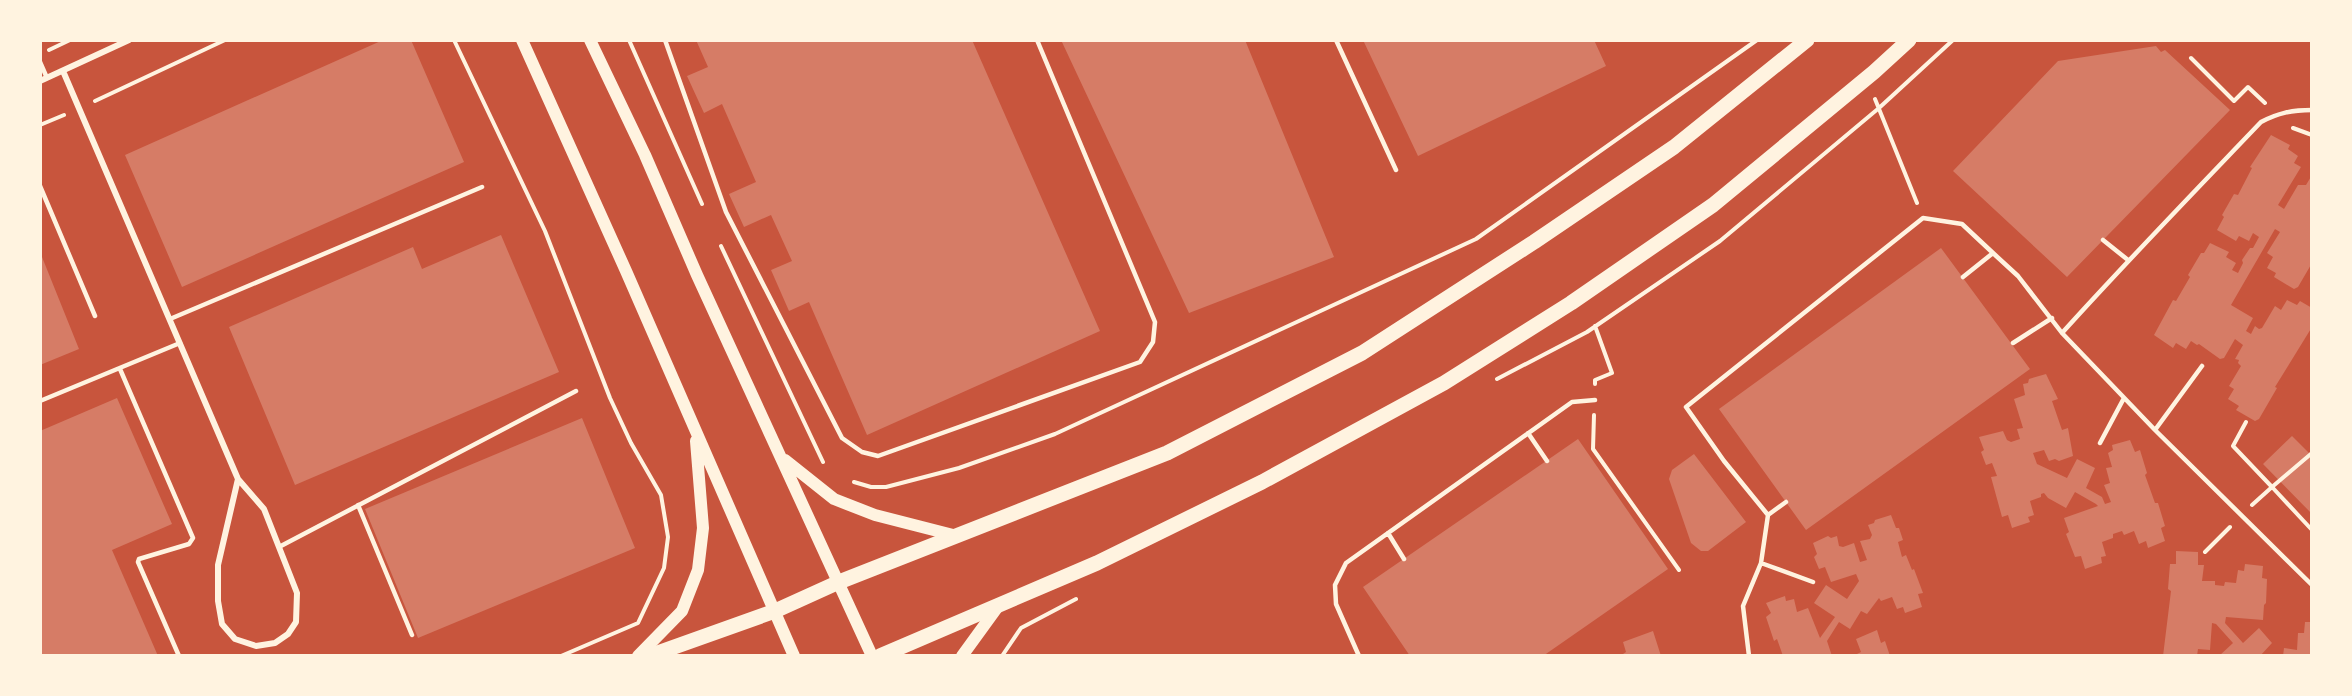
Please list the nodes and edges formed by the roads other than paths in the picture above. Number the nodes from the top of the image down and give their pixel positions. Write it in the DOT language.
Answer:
graph roads {
  1 [pos="129,40"];
  2 [pos="522,40"];
  3 [pos="590,40"];
  4 [pos="665,40"];
  5 [pos="1037,40"];
  6 [pos="1335,40"];
  7 [pos="1807,40"];
  8 [pos="1909,40"];
  9 [pos="40,62"];
  10 [pos="63,71"];
  11 [pos="44,79"];
  12 [pos="2312,110"];
  13 [pos="1396,170"];
  14 [pos="40,186"];
  15 [pos="482,187"];
  16 [pos="2103,240"];
  17 [pos="1993,253"];
  18 [pos="2128,260"];
  19 [pos="1963,277"];
  20 [pos="95,316"];
  21 [pos="2052,318"];
  22 [pos="170,320"];
  23 [pos="2062,333"];
  24 [pos="180,343"];
  25 [pos="2013,343"];
  26 [pos="2202,366"];
  27 [pos="120,369"];
  28 [pos="576,391"];
  29 [pos="2124,398"];
  30 [pos="1595,400"];
  31 [pos="40,401"];
  32 [pos="2155,430"];
  33 [pos="696,432"];
  34 [pos="1528,433"];
  35 [pos="2100,443"];
  36 [pos="782,458"];
  37 [pos="1547,461"];
  38 [pos="238,479"];
  39 [pos="1786,502"];
  40 [pos="358,506"];
  41 [pos="1768,515"];
  42 [pos="1388,533"];
  43 [pos="957,536"];
  44 [pos="279,547"];
  45 [pos="1404,559"];
  46 [pos="1761,563"];
  47 [pos="839,582"];
  48 [pos="1813,582"];
  49 [pos="2312,585"];
  50 [pos="999,605"];
  51 [pos="775,611"];
  52 [pos="412,635"];
  53 [pos="179,656"];
  54 [pos="638,656"];
  55 [pos="649,656"];
  56 [pos="794,656"];
  57 [pos="872,656"];
  58 [pos="880,656"];
  59 [pos="962,656"];
  60 [pos="1359,656"];
  61 [pos="1749,656"];
  1 -- 10 [label="street"];
  2 -- 33 [label="main road"];
  3 -- 36 [label="main road"];
  4 -- 5 [label="lane"];
  6 -- 13 [label="lane"];
  7 -- 43 [label="main road"];
  8 -- 50 [label="main road"];
  9 -- 11 [label="lane"];
  10 -- 11 [label="street"];
  10 -- 22 [label="street"];
  12 -- 18 [label="lane"];
  14 -- 20 [label="lane"];
  15 -- 22 [label="lane"];
  16 -- 18 [label="lane"];
  17 -- 19 [label="lane"];
  17 -- 21 [label="lane"];
  17 -- 41 [label="lane"];
  18 -- 23 [label="lane"];
  21 -- 23 [label="lane"];
  21 -- 25 [label="lane"];
  22 -- 24 [label="street"];
  23 -- 29 [label="lane"];
  24 -- 27 [label="lane"];
  24 -- 38 [label="street"];
  26 -- 32 [label="lane"];
  27 -- 31 [label="lane"];
  27 -- 53 [label="lane"];
  28 -- 40 [label="lane"];
  29 -- 32 [label="lane"];
  29 -- 35 [label="lane"];
  30 -- 34 [label="lane"];
  32 -- 49 [label="lane"];
  33 -- 51 [label="main road"];
  33 -- 54 [label="main road"];
  34 -- 37 [label="lane"];
  34 -- 42 [label="lane"];
  36 -- 43 [label="main road"];
  36 -- 47 [label="main road"];
  38 -- 44 [label="street"];
  38 -- 44 [label="street"];
  39 -- 41 [label="lane"];
  40 -- 44 [label="lane"];
  40 -- 52 [label="lane"];
  41 -- 46 [label="lane"];
  42 -- 45 [label="lane"];
  42 -- 60 [label="lane"];
  43 -- 47 [label="main road"];
  46 -- 48 [label="lane"];
  46 -- 61 [label="lane"];
  47 -- 51 [label="main road"];
  47 -- 57 [label="main road"];
  50 -- 58 [label="main road"];
  50 -- 59 [label="main road"];
  51 -- 55 [label="main road"];
  51 -- 56 [label="main road"];
}
